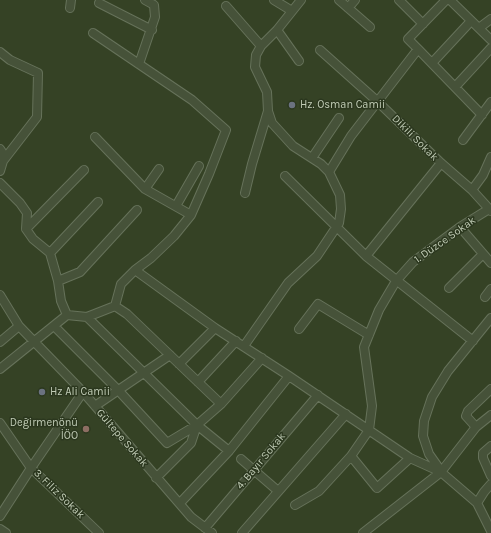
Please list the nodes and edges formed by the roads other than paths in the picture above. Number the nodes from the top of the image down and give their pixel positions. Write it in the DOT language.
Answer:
graph roads {
  1 [pos="145,0"];
  2 [pos="274,0"];
  3 [pos="301,0"];
  4 [pos="338,0"];
  5 [pos="355,0"];
  6 [pos="398,0"];
  7 [pos="446,0"];
  8 [pos="455,2"];
  9 [pos="99,3"];
  10 [pos="226,6"];
  11 [pos="348,8"];
  12 [pos="292,11"];
  13 [pos="491,19"];
  14 [pos="471,21"];
  15 [pos="423,24"];
  16 [pos="370,27"];
  17 [pos="479,28"];
  18 [pos="152,30"];
  19 [pos="277,30"];
  20 [pos="94,33"];
  21 [pos="491,40"];
  22 [pos="261,46"];
  23 [pos="491,48"];
  24 [pos="418,49"];
  25 [pos="320,50"];
  26 [pos="0,52"];
  27 [pos="299,61"];
  28 [pos="432,63"];
  29 [pos="139,64"];
  30 [pos="455,87"];
  31 [pos="377,101"];
  32 [pos="491,102"];
  33 [pos="268,111"];
  34 [pos="482,115"];
  35 [pos="339,118"];
  36 [pos="95,137"];
  37 [pos="463,140"];
  38 [pos="0,149"];
  39 [pos="491,157"];
  40 [pos="312,158"];
  41 [pos="3,161"];
  42 [pos="441,163"];
  43 [pos="199,166"];
  44 [pos="159,169"];
  45 [pos="84,170"];
  46 [pos="0,171"];
  47 [pos="330,172"];
  48 [pos="285,176"];
  49 [pos="0,183"];
  50 [pos="145,189"];
  51 [pos="472,190"];
  52 [pos="244,193"];
  53 [pos="98,202"];
  54 [pos="176,206"];
  55 [pos="137,210"];
  56 [pos="490,210"];
  57 [pos="191,215"];
  58 [pos="337,225"];
  59 [pos="460,227"];
  60 [pos="26,229"];
  61 [pos="50,253"];
  62 [pos="483,254"];
  63 [pos="366,256"];
  64 [pos="491,263"];
  65 [pos="135,270"];
  66 [pos="58,281"];
  67 [pos="396,281"];
  68 [pos="449,288"];
  69 [pos="491,289"];
  70 [pos="485,297"];
  71 [pos="1,300"];
  72 [pos="115,306"];
  73 [pos="66,315"];
  74 [pos="87,316"];
  75 [pos="491,318"];
  76 [pos="19,326"];
  77 [pos="54,326"];
  78 [pos="215,328"];
  79 [pos="299,329"];
  80 [pos="369,334"];
  81 [pos="34,341"];
  82 [pos="236,341"];
  83 [pos="473,341"];
  84 [pos="0,342"];
  85 [pos="244,346"];
  86 [pos="170,355"];
  87 [pos="262,358"];
  88 [pos="179,364"];
  89 [pos="0,369"];
  90 [pos="144,372"];
  91 [pos="289,376"];
  92 [pos="198,382"];
  93 [pos="491,389"];
  94 [pos="118,390"];
  95 [pos="83,392"];
  96 [pos="318,395"];
  97 [pos="221,404"];
  98 [pos="95,406"];
  99 [pos="346,414"];
  100 [pos="491,415"];
  101 [pos="0,423"];
  102 [pos="196,425"];
  103 [pos="476,427"];
  104 [pos="369,430"];
  105 [pos="491,446"];
  106 [pos="229,451"];
  107 [pos="351,456"];
  108 [pos="410,458"];
  109 [pos="241,459"];
  110 [pos="31,468"];
  111 [pos="254,470"];
  112 [pos="441,472"];
  113 [pos="491,476"];
  114 [pos="156,478"];
  115 [pos="491,484"];
  116 [pos="278,492"];
  117 [pos="180,503"];
  118 [pos="477,503"];
  119 [pos="295,505"];
  120 [pos="1,511"];
  121 [pos="205,528"];
  122 [pos="0,529"];
  123 [pos="491,531"];
  124 [pos="6,533"];
  125 [pos="100,533"];
  126 [pos="212,533"];
  127 [pos="242,533"];
  128 [pos="363,533"];
  1 -- 18 [label="street"];
  2 -- 12 [label="street"];
  3 -- 12 [label="street"];
  4 -- 11 [label="street"];
  5 -- 11 [label="street"];
  6 -- 15 [label="street"];
  7 -- 15 [label="street"];
  8 -- 14 [label="street"];
  9 -- 18 [label="street"];
  10 -- 22 [label="street"];
  11 -- 16 [label="street"];
  12 -- 19 [label="street"];
  13 -- 17 [label="street"];
  14 -- 17 [label="street"];
  14 -- 28 [label="street"];
  15 -- 24 [label="street"];
  17 -- 21 [label="street"];
  18 -- 29 [label="street"];
  19 -- 22 [label="street"];
  19 -- 27 [label="street"];
  20 -- 29 [label="street"];
  22 -- 33 [label="street"];
  23 -- 30 [label="street"];
  24 -- 28 [label="street"];
  24 -- 31 [label="street"];
  25 -- 31 [label="street, Dikili Sokak"];
  26 -- 41 [label="street"];
  28 -- 30 [label="street"];
  29 -- 57 [label="street"];
  30 -- 34 [label="street"];
  31 -- 42 [label="street, Dikili Sokak"];
  31 -- 47 [label="street"];
  32 -- 34 [label="street"];
  33 -- 40 [label="street"];
  33 -- 52 [label="street"];
  34 -- 37 [label="street"];
  35 -- 40 [label="street"];
  36 -- 50 [label="street"];
  38 -- 41 [label="street"];
  39 -- 51 [label="street"];
  40 -- 47 [label="street"];
  41 -- 46 [label="street"];
  42 -- 51 [label="street, Dikili Sokak"];
  42 -- 63 [label="street"];
  43 -- 54 [label="street"];
  44 -- 50 [label="street"];
  45 -- 60 [label="street"];
  47 -- 58 [label="street"];
  48 -- 58 [label="street"];
  49 -- 60 [label="street"];
  50 -- 54 [label="street"];
  51 -- 56 [label="street, Dikili Sokak"];
  53 -- 61 [label="street"];
  54 -- 57 [label="street"];
  55 -- 66 [label="street"];
  56 -- 59 [label="street, 1. Düzce Sokak"];
  57 -- 65 [label="street"];
  58 -- 63 [label="street"];
  58 -- 85 [label="street"];
  59 -- 62 [label="street"];
  59 -- 67 [label="street, 1. Düzce Sokak"];
  60 -- 61 [label="street"];
  61 -- 66 [label="street"];
  62 -- 64 [label="street"];
  62 -- 68 [label="street"];
  63 -- 67 [label="street"];
  65 -- 72 [label="street"];
  65 -- 78 [label="street"];
  66 -- 73 [label="street"];
  67 -- 80 [label="street, 1. Düzce Sokak"];
  67 -- 83 [label="street"];
  69 -- 70 [label="street"];
  71 -- 76 [label="street, Gültepe Sokak"];
  72 -- 74 [label="street"];
  72 -- 86 [label="street"];
  73 -- 74 [label="street"];
  73 -- 77 [label="street"];
  74 -- 90 [label="street"];
  75 -- 83 [label="street"];
  76 -- 81 [label="street, Gültepe Sokak"];
  76 -- 84 [label="street"];
  77 -- 81 [label="street"];
  77 -- 94 [label="street"];
  78 -- 82 [label="street"];
  78 -- 88 [label="street"];
  79 -- 80 [label="street"];
  80 -- 104 [label="street, 1. Düzce Sokak"];
  81 -- 89 [label="street"];
  81 -- 95 [label="street, Gültepe Sokak"];
  82 -- 85 [label="street"];
  82 -- 92 [label="street"];
  83 -- 112 [label="street"];
  85 -- 87 [label="street"];
  86 -- 88 [label="street"];
  86 -- 90 [label="street"];
  87 -- 91 [label="street"];
  87 -- 97 [label="street"];
  88 -- 92 [label="street"];
  90 -- 94 [label="street"];
  90 -- 102 [label="street"];
  91 -- 96 [label="street"];
  91 -- 106 [label="street"];
  92 -- 97 [label="street"];
  93 -- 103 [label="street"];
  94 -- 98 [label="street"];
  94 -- 102 [label="street"];
  95 -- 98 [label="street, Gültepe Sokak"];
  95 -- 110 [label="street, 3. Filiz Sokak"];
  96 -- 99 [label="street"];
  96 -- 111 [label="street, 4. Bayır Sokak"];
  97 -- 102 [label="street"];
  98 -- 114 [label="street, Gültepe Sokak"];
  99 -- 104 [label="street"];
  99 -- 116 [label="street"];
  100 -- 103 [label="street"];
  101 -- 110 [label="street"];
  102 -- 106 [label="street"];
  102 -- 114 [label="street"];
  103 -- 112 [label="street"];
  104 -- 107 [label="street"];
  104 -- 108 [label="street"];
  105 -- 113 [label="street"];
  106 -- 117 [label="street"];
  107 -- 108 [label="street"];
  107 -- 119 [label="street"];
  108 -- 112 [label="street"];
  109 -- 111 [label="street"];
  110 -- 120 [label="street"];
  110 -- 125 [label="street, 3. Filiz Sokak"];
  111 -- 116 [label="street"];
  111 -- 121 [label="street, 4. Bayır Sokak"];
  112 -- 118 [label="street"];
  112 -- 128 [label="street"];
  114 -- 117 [label="street, Gültepe Sokak"];
  115 -- 118 [label="street"];
  116 -- 127 [label="street"];
  117 -- 121 [label="street, Gültepe Sokak"];
  118 -- 123 [label="street"];
  121 -- 126 [label="street, Gültepe Sokak"];
  122 -- 124 [label="street"];
}
